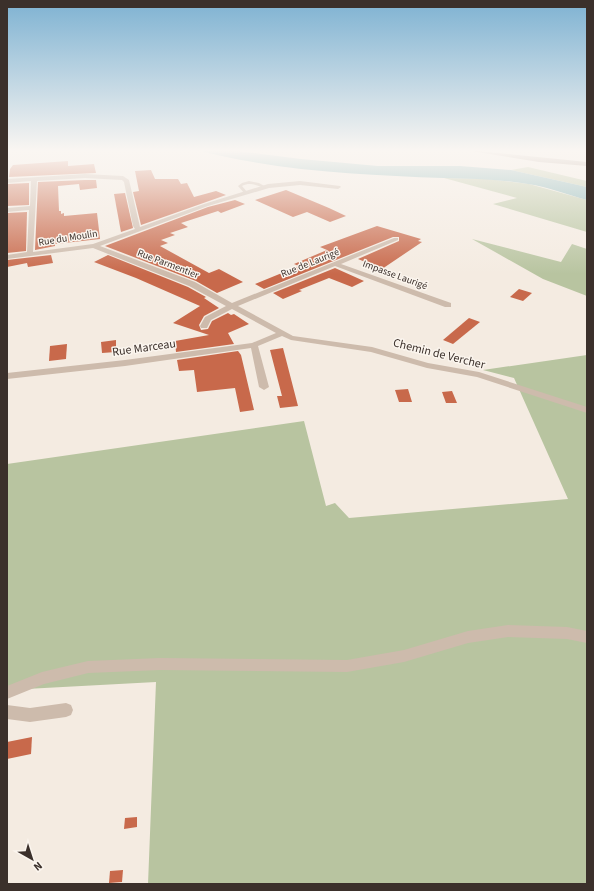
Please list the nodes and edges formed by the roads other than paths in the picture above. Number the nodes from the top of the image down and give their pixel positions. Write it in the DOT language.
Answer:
graph roads {
  1 [pos="34,192"];
  2 [pos="129,192"];
  3 [pos="250,192"];
  4 [pos="246,193"];
  5 [pos="33,208"];
  6 [pos="7,210"];
  7 [pos="139,230"];
  8 [pos="396,239"];
  9 [pos="94,246"];
  10 [pos="30,254"];
  11 [pos="7,257"];
  12 [pos="335,264"];
  13 [pos="232,305"];
  14 [pos="448,305"];
  15 [pos="204,326"];
  16 [pos="282,333"];
  17 [pos="254,345"];
  18 [pos="7,376"];
  19 [pos="264,387"];
  20 [pos="587,410"];
  21 [pos="587,637"];
  22 [pos="7,693"];
  23 [pos="66,710"];
  24 [pos="7,712"];
  1 -- 5 [label="street"];
  2 -- 7 [label="street"];
  3 -- 4 [label="street, Rue du Moulin"];
  4 -- 7 [label="street, Rue du Moulin"];
  5 -- 6 [label="street"];
  5 -- 10 [label="street"];
  7 -- 9 [label="street, Rue du Moulin"];
  8 -- 12 [label="street, Rue de Laurigé"];
  9 -- 10 [label="street, Rue du Moulin"];
  9 -- 13 [label="street, Rue Parmentier"];
  10 -- 11 [label="street, Rue du Moulin"];
  12 -- 13 [label="street, Rue de Laurigé"];
  12 -- 14 [label="street, Impasse Laurigé"];
  13 -- 15 [label="street"];
  13 -- 16 [label="street, Rue Parmentier"];
  16 -- 17 [label="street, Rue Marceau"];
  16 -- 20 [label="street, Chemin de Vercher"];
  17 -- 18 [label="street, Rue Marceau"];
  17 -- 19 [label="street"];
  21 -- 22 [label="street"];
  23 -- 24 [label="street"];
}
